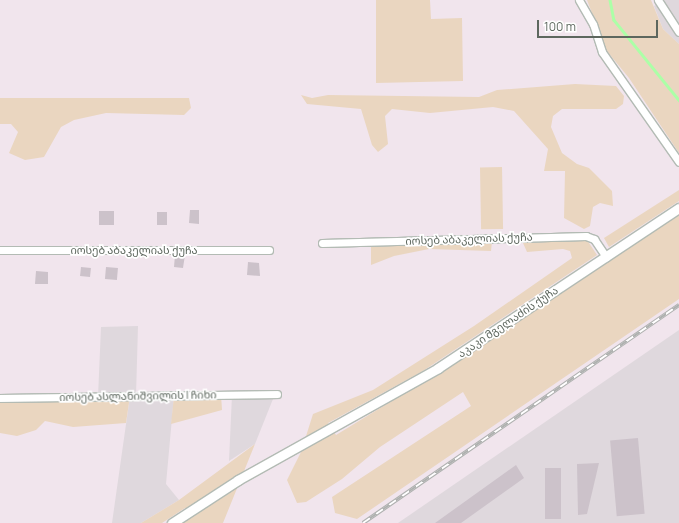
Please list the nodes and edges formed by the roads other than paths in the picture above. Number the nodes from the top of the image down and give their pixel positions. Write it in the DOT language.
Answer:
graph roads {
  1 [pos="579,0"];
  2 [pos="658,0"];
  3 [pos="679,32"];
  4 [pos="679,162"];
  5 [pos="679,208"];
  6 [pos="322,243"];
  7 [pos="0,250"];
  8 [pos="269,250"];
  9 [pos="606,257"];
  10 [pos="277,394"];
  11 [pos="0,398"];
  12 [pos="172,523"];
  1 -- 4 [label="street"];
  2 -- 3 [label="street"];
  5 -- 9 [label="street, აკაკი მგელაძის ქუჩა"];
  6 -- 9 [label="street, იოსებ აბაკელიას ქუჩა"];
  7 -- 8 [label="street, იოსებ აბაკელიას ქუჩა"];
  9 -- 12 [label="street, აკაკი მგელაძის ქუჩა"];
  10 -- 11 [label="street, იოსებ ასლანიშვილის I ჩიხი"];
}
